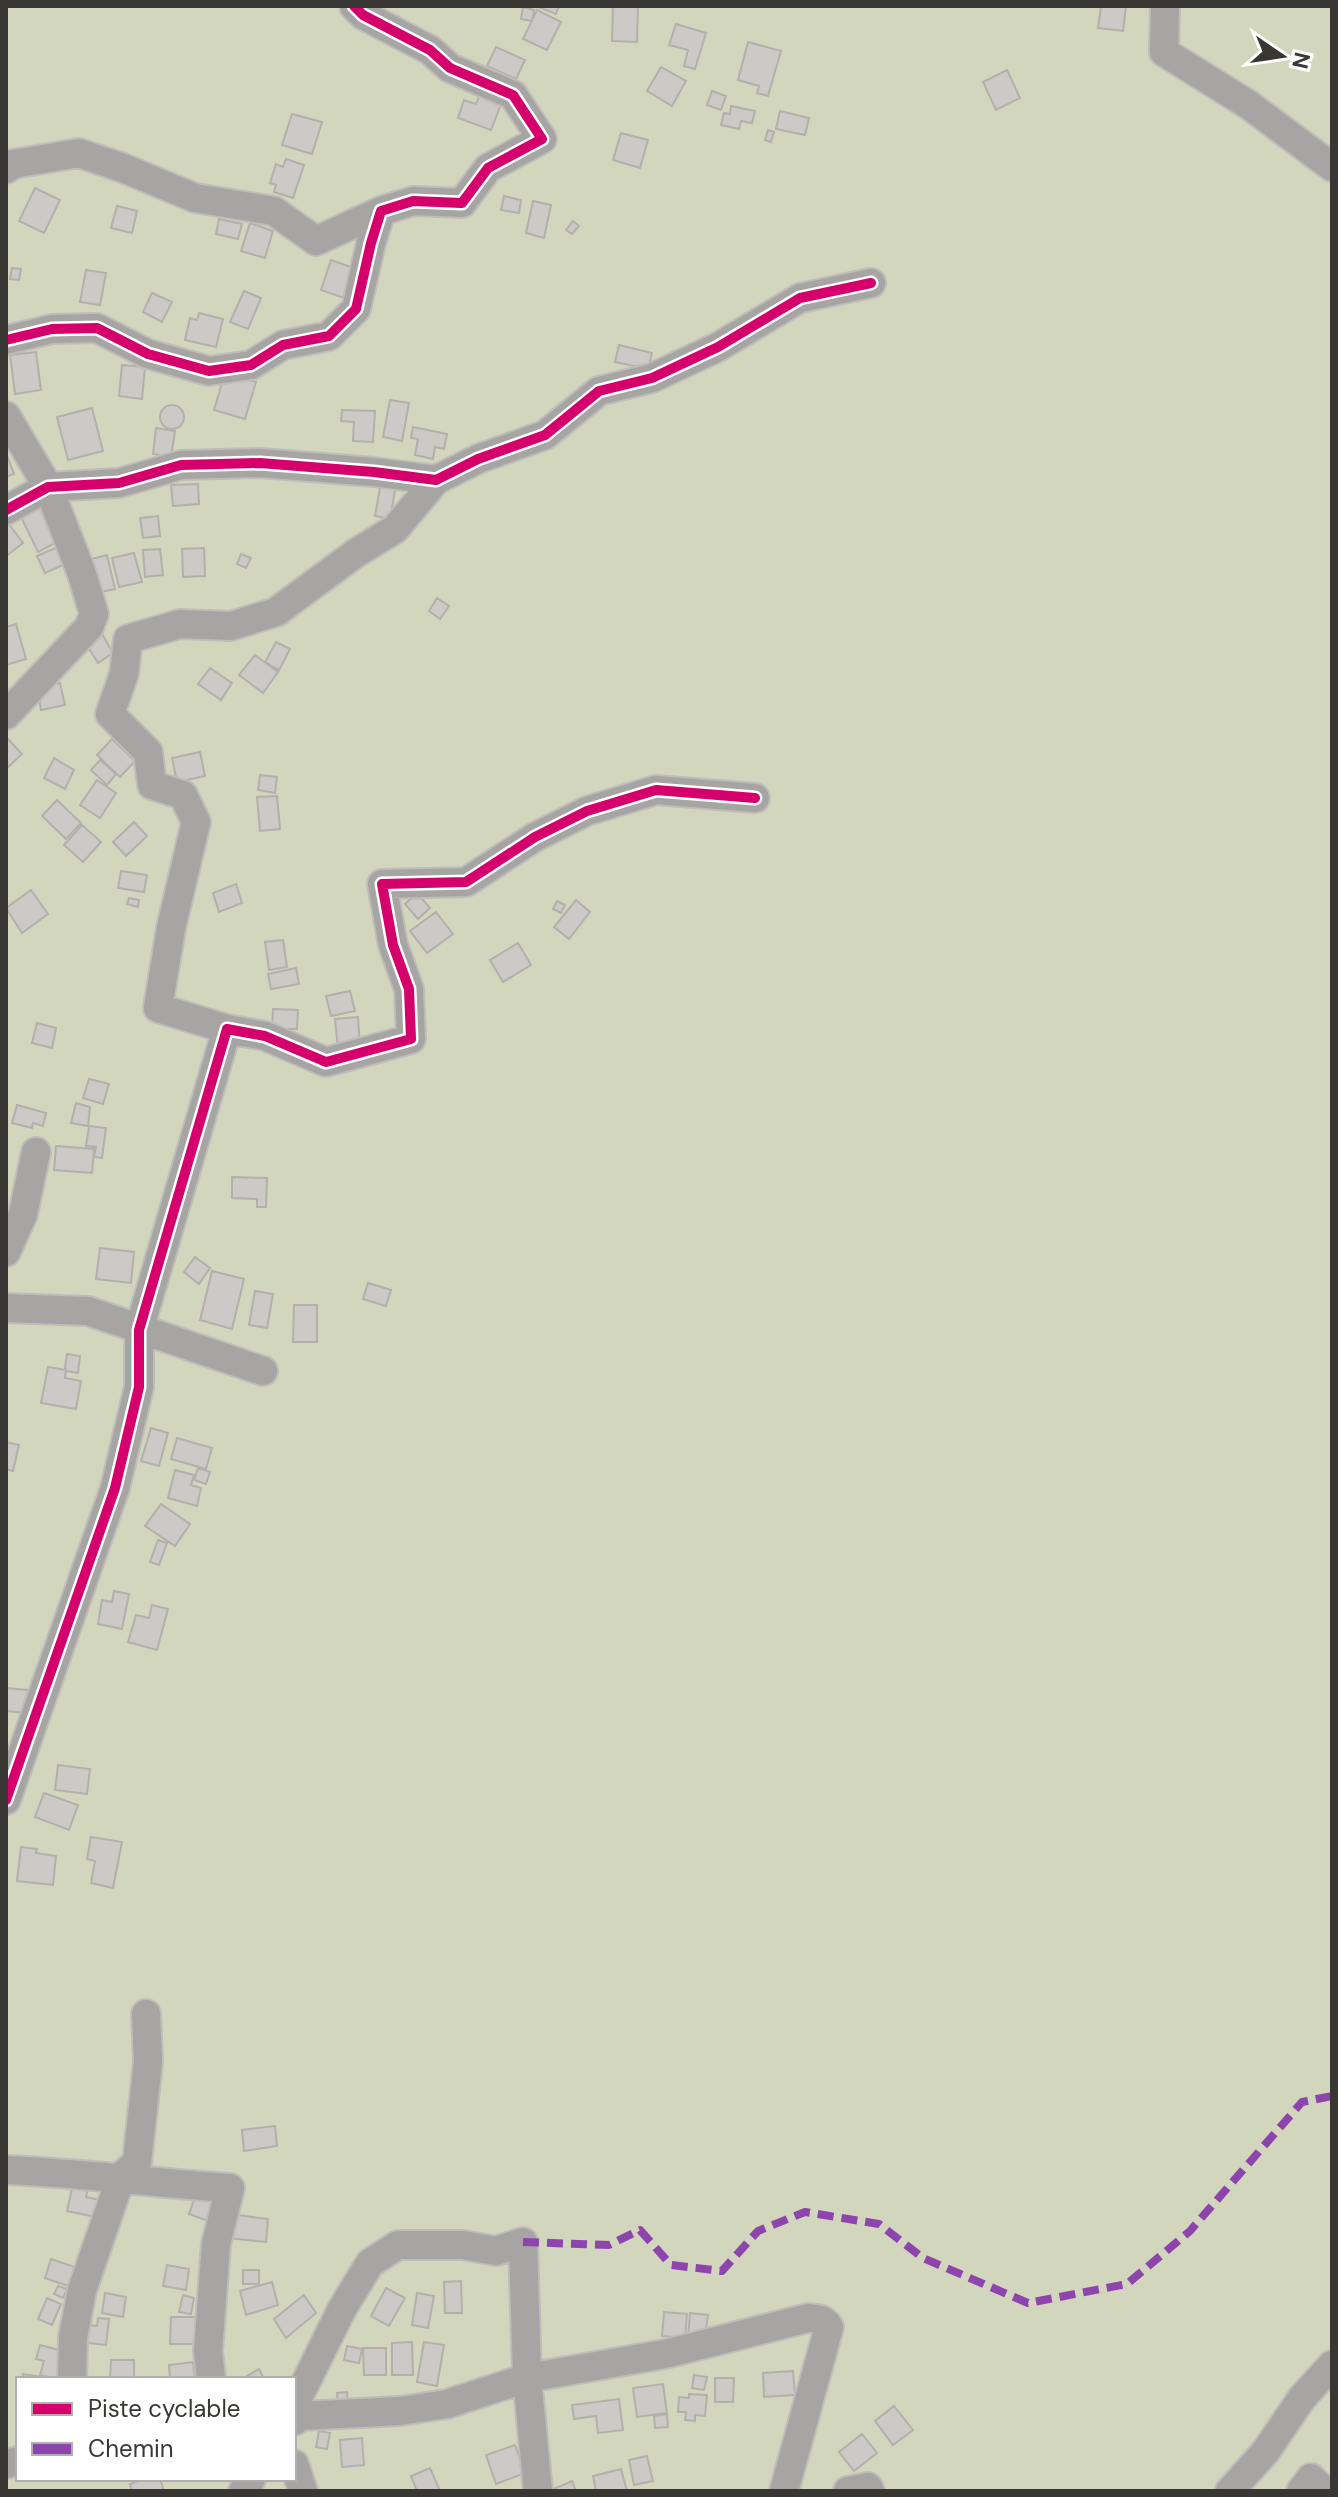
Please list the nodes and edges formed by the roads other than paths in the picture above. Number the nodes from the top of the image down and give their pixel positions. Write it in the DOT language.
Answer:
graph roads {
  1 [pos="354,6"];
  2 [pos="1165,6"];
  3 [pos="1332,167"];
  4 [pos="6,169"];
  5 [pos="381,211"];
  6 [pos="871,283"];
  7 [pos="6,340"];
  8 [pos="6,416"];
  9 [pos="436,480"];
  10 [pos="48,487"];
  11 [pos="6,510"];
  12 [pos="6,715"];
  13 [pos="755,798"];
  14 [pos="227,1029"];
  15 [pos="36,1152"];
  16 [pos="6,1252"];
  17 [pos="6,1308"];
  18 [pos="139,1330"];
  19 [pos="263,1371"];
  20 [pos="6,1800"];
  21 [pos="146,2014"];
  22 [pos="6,2170"];
  23 [pos="121,2177"];
  24 [pos="1332,2365"];
  25 [pos="72,2377"];
  26 [pos="211,2377"];
  27 [pos="527,2378"];
  28 [pos="296,2402"];
  29 [pos="296,2420"];
  30 [pos="296,2470"];
  31 [pos="303,2491"];
  32 [pos="538,2491"];
  33 [pos="784,2491"];
  34 [pos="848,2491"];
  35 [pos="870,2491"];
  36 [pos="1230,2491"];
  37 [pos="1301,2491"];
  38 [pos="1324,2491"];
  1 -- 5 [label="street"];
  2 -- 3 [label="street"];
  4 -- 5 [label="street"];
  5 -- 7 [label="street"];
  6 -- 9 [label="street"];
  8 -- 10 [label="street"];
  9 -- 10 [label="street"];
  9 -- 14 [label="street"];
  10 -- 11 [label="street"];
  10 -- 12 [label="street"];
  13 -- 14 [label="street"];
  14 -- 18 [label="street"];
  15 -- 16 [label="street"];
  17 -- 18 [label="street"];
  18 -- 19 [label="street"];
  18 -- 20 [label="street"];
  21 -- 23 [label="street"];
  22 -- 23 [label="street"];
  23 -- 25 [label="street"];
  23 -- 26 [label="street"];
  24 -- 36 [label="street"];
  27 -- 28 [label="street"];
  27 -- 29 [label="street"];
  27 -- 32 [label="street"];
  27 -- 33 [label="street"];
  30 -- 31 [label="street"];
  34 -- 35 [label="street"];
  37 -- 38 [label="street"];
}
